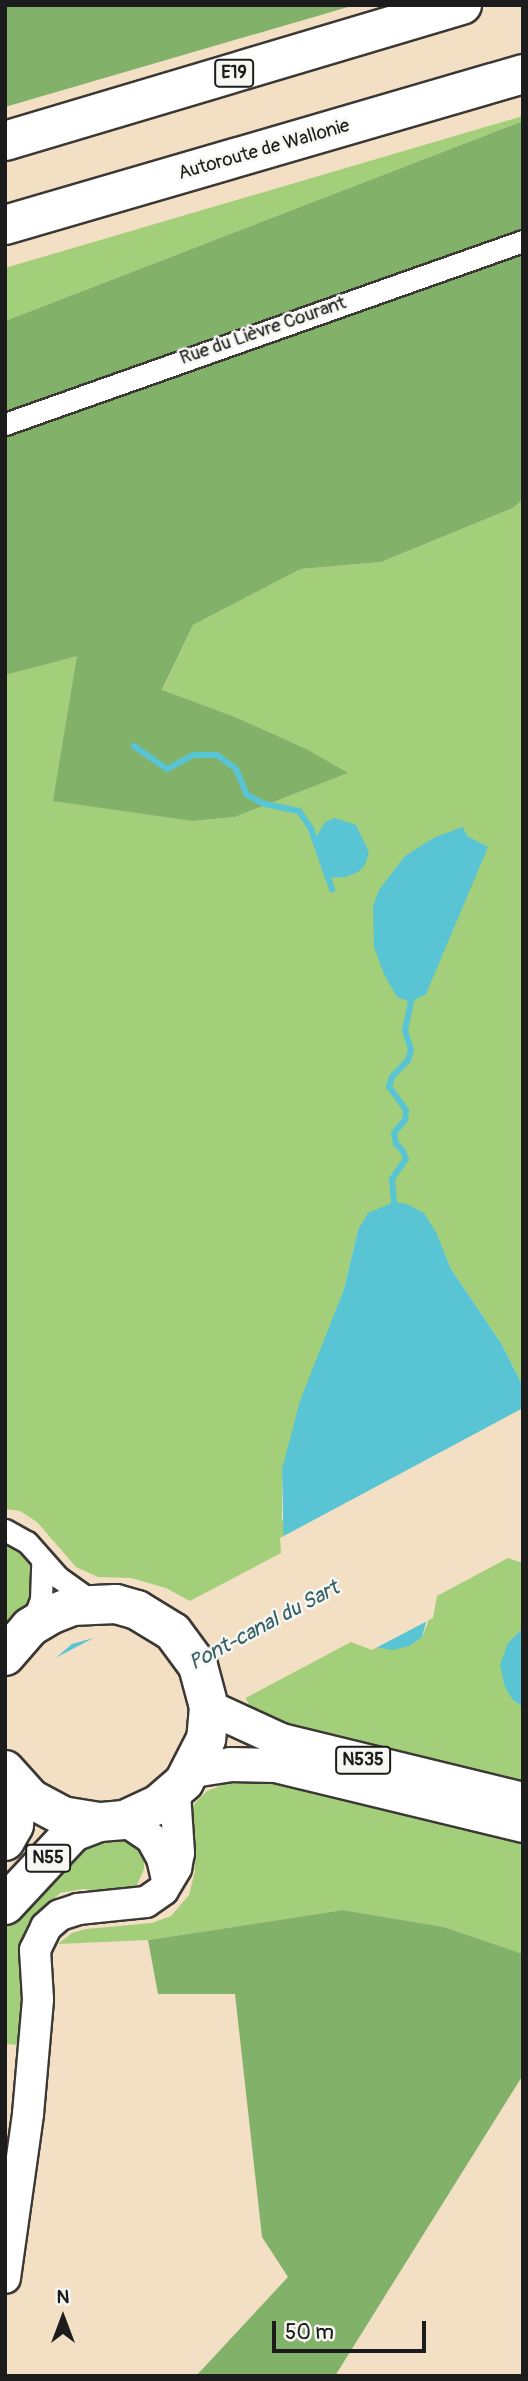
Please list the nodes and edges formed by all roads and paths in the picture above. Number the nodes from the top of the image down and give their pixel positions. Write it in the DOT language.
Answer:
graph roads {
  1 [pos="462,5"];
  2 [pos="523,74"];
  3 [pos="5,141"];
  4 [pos="5,225"];
  5 [pos="523,241"];
  6 [pos="5,424"];
  7 [pos="5,1530"];
  8 [pos="42,1561"];
  9 [pos="95,1603"];
  10 [pos="14,1641"];
  11 [pos="209,1706"];
  12 [pos="11,1778"];
  13 [pos="184,1781"];
  14 [pos="523,1799"];
  15 [pos="111,1821"];
  16 [pos="523,1825"];
  17 [pos="5,1841"];
  18 [pos="167,1879"];
  19 [pos="5,1905"];
  20 [pos="5,2278"];
  1 -- 3 [label="highway, E19"];
  2 -- 4 [label="highway, Autoroute de Wallonie"];
  5 -- 6 [label="street, Rue du Lièvre Courant"];
  7 -- 8 [label="street"];
  8 -- 9 [label="street"];
  8 -- 10 [label="street"];
  9 -- 10 [label="highway"];
  9 -- 11 [label="highway"];
  11 -- 13 [label="highway"];
  11 -- 14 [label="main road, N535"];
  12 -- 15 [label="highway"];
  12 -- 17 [label="highway, N55"];
  13 -- 15 [label="highway"];
  13 -- 16 [label="main road, N535"];
  13 -- 18 [label="street"];
  15 -- 18 [label="street"];
  15 -- 19 [label="highway, N55"];
  18 -- 20 [label="street"];
}
